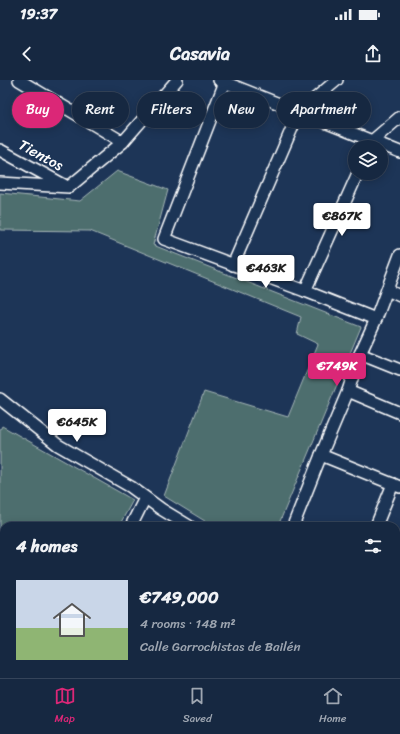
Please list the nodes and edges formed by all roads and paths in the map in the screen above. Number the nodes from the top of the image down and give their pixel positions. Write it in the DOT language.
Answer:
graph roads {
  1 [pos="19,80"];
  2 [pos="177,80"];
  3 [pos="337,80"];
  4 [pos="229,82"];
  5 [pos="323,92"];
  6 [pos="277,103"];
  7 [pos="400,117"];
  8 [pos="292,128"];
  9 [pos="335,128"];
  10 [pos="362,140"];
  11 [pos="375,140"];
  12 [pos="123,142"];
  13 [pos="388,149"];
  14 [pos="0,150"];
  15 [pos="400,152"];
  16 [pos="355,180"];
  17 [pos="0,183"];
  18 [pos="68,187"];
  19 [pos="400,255"];
  20 [pos="233,265"];
  21 [pos="387,290"];
  22 [pos="304,291"];
  23 [pos="400,296"];
  24 [pos="376,319"];
  25 [pos="360,354"];
  26 [pos="400,370"];
  27 [pos="348,391"];
  28 [pos="0,399"];
  29 [pos="400,413"];
  30 [pos="321,455"];
  31 [pos="397,486"];
  32 [pos="145,498"];
  33 [pos="133,522"];
  34 [pos="182,522"];
  35 [pos="295,522"];
  36 [pos="378,522"];
  1 -- 12 [label="street"];
  2 -- 12 [label="street"];
  3 -- 5 [label="street"];
  4 -- 6 [label="street"];
  4 -- 20 [label="street"];
  7 -- 11 [label="street"];
  8 -- 20 [label="street"];
  9 -- 10 [label="street"];
  12 -- 18 [label="street"];
  13 -- 15 [label="street"];
  14 -- 18 [label="street, Tientos"];
  16 -- 22 [label="street"];
  17 -- 18 [label="street"];
  19 -- 21 [label="street"];
  20 -- 22 [label="street"];
  21 -- 23 [label="street"];
  21 -- 24 [label="street"];
  22 -- 24 [label="street"];
  24 -- 25 [label="street"];
  25 -- 26 [label="street"];
  25 -- 27 [label="street"];
  27 -- 29 [label="street"];
  27 -- 30 [label="street"];
  28 -- 32 [label="street"];
  30 -- 31 [label="street"];
  30 -- 35 [label="street"];
  31 -- 36 [label="street"];
  32 -- 33 [label="street"];
  32 -- 34 [label="street"];
}
